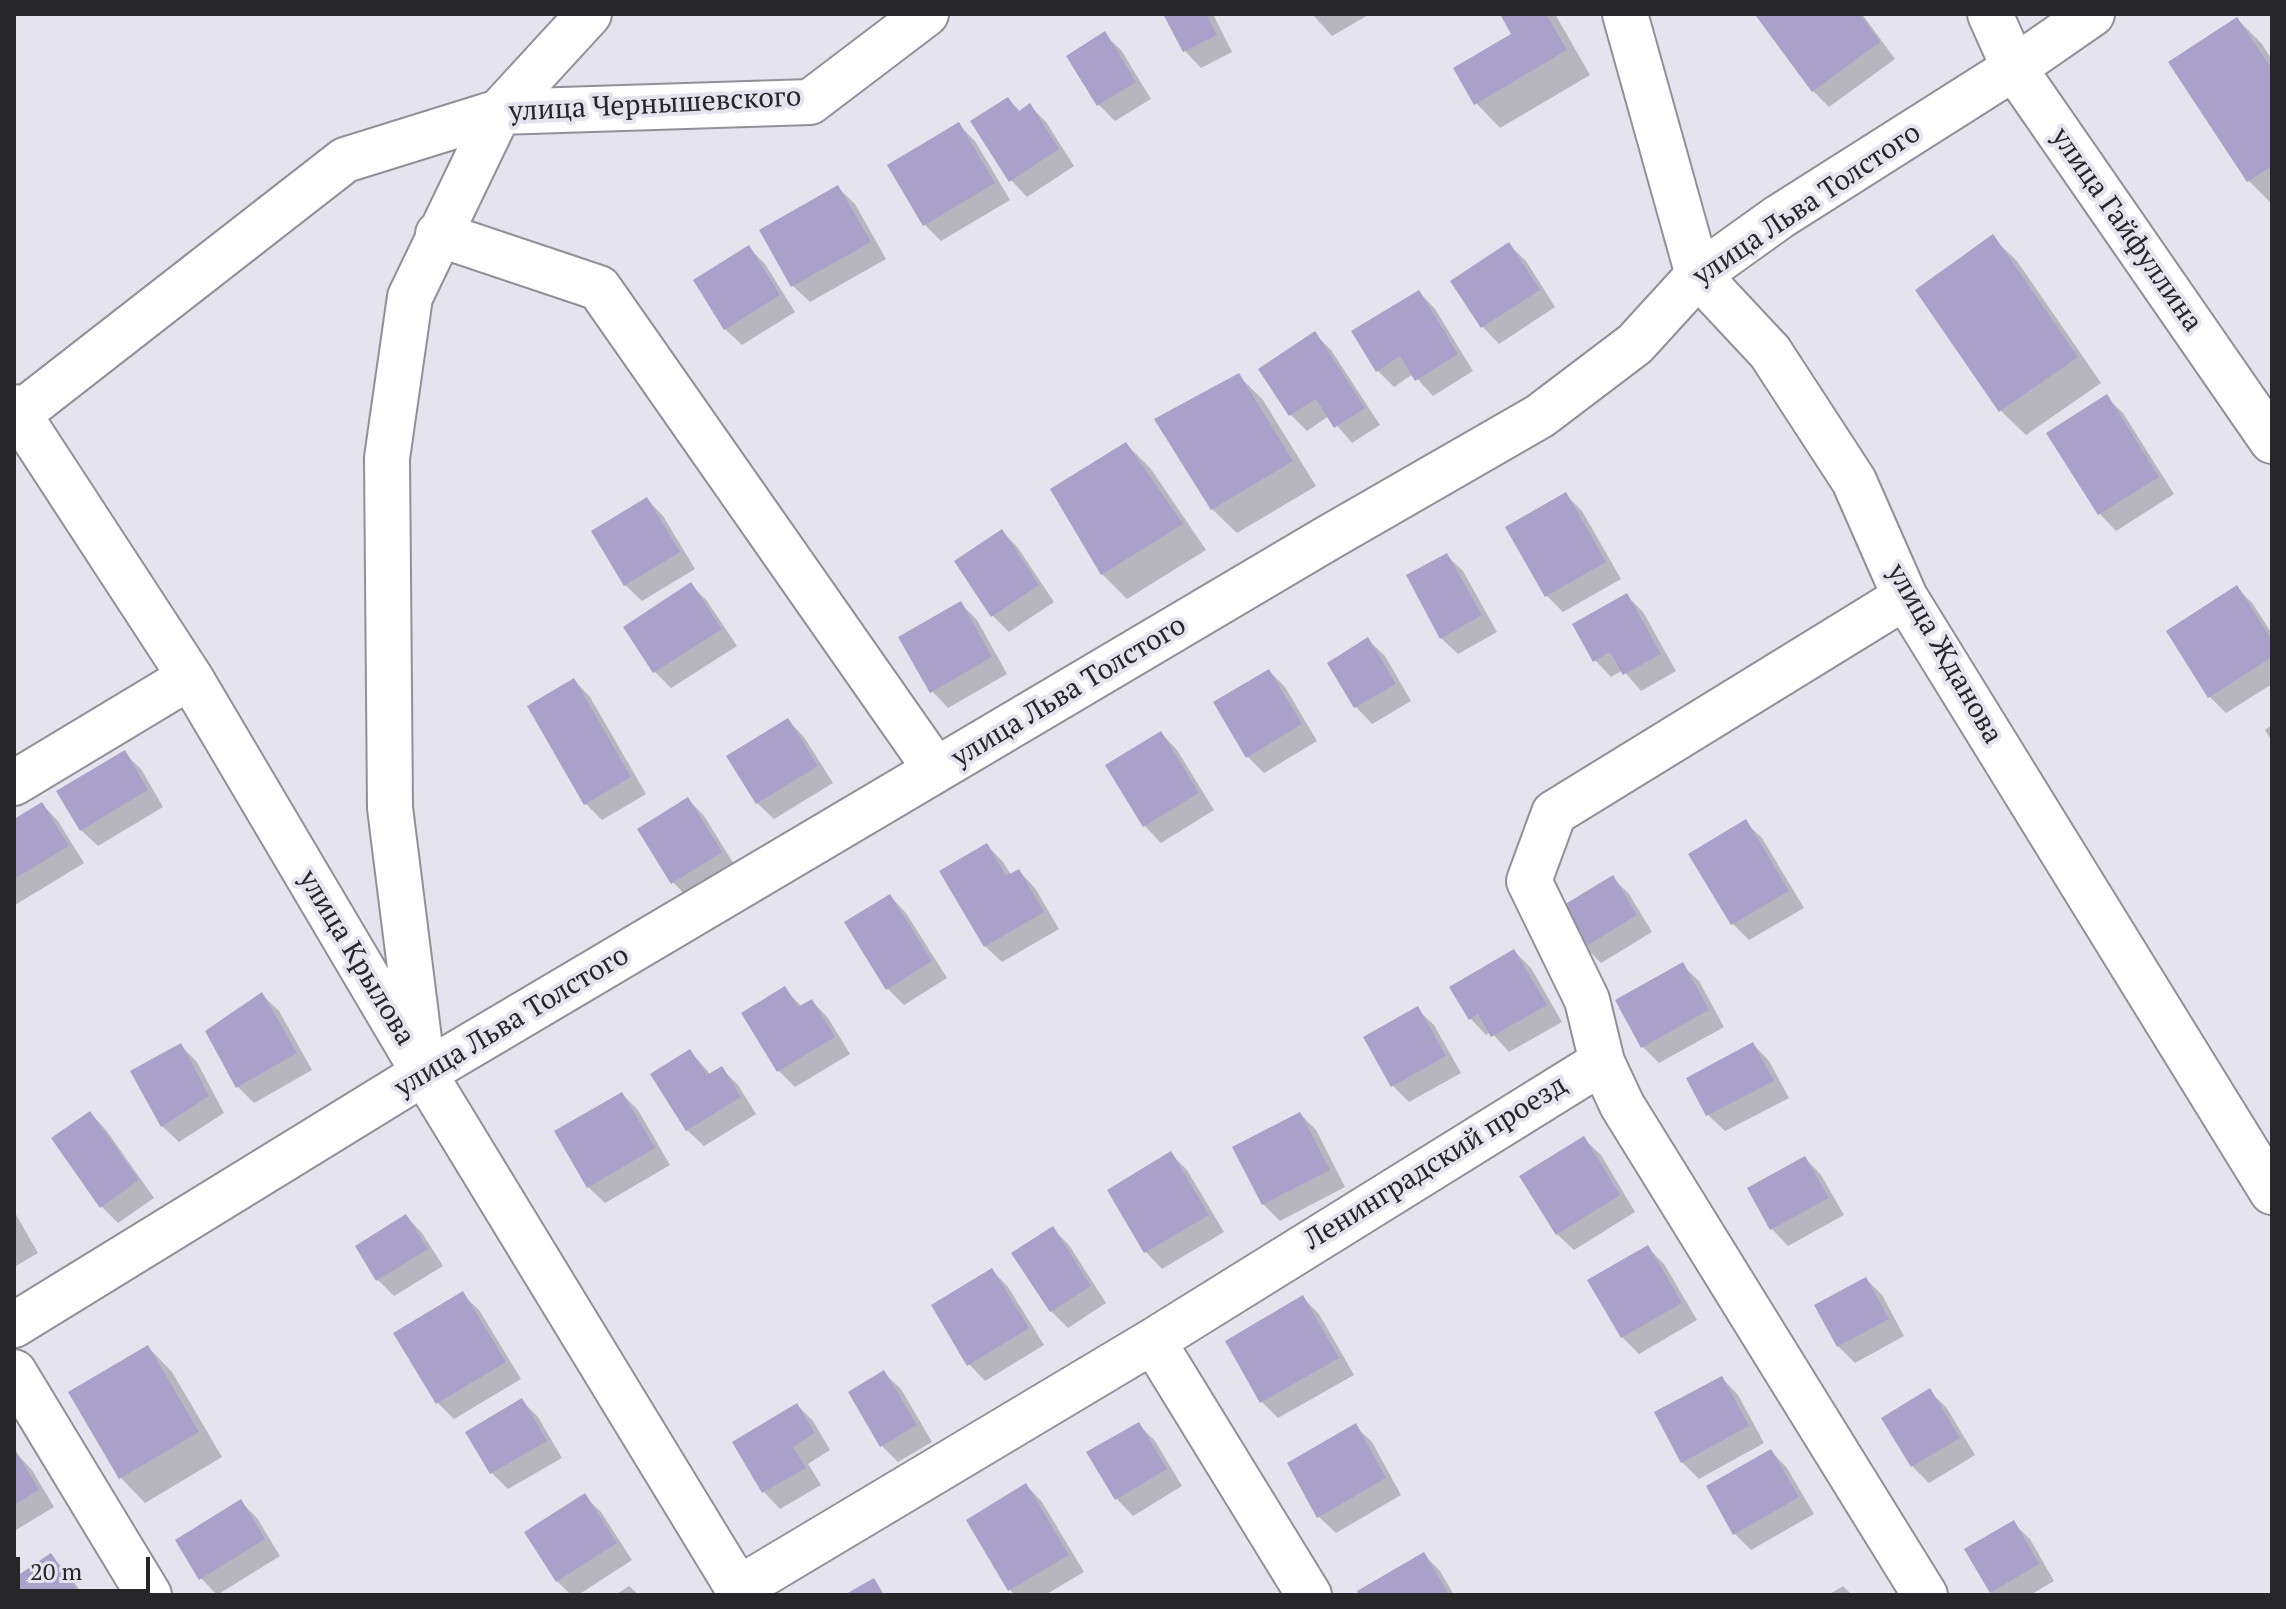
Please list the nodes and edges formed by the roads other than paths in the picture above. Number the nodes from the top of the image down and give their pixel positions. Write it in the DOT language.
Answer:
graph roads {
  1 [pos="589,14"];
  2 [pos="926,14"];
  3 [pos="1625,14"];
  4 [pos="1990,14"];
  5 [pos="2092,14"];
  6 [pos="2014,68"];
  7 [pos="499,112"];
  8 [pos="438,234"];
  9 [pos="1698,275"];
  10 [pos="16,410"];
  11 [pos="2272,441"];
  12 [pos="1905,597"];
  13 [pos="190,677"];
  14 [pos="936,770"];
  15 [pos="14,783"];
  16 [pos="1602,1062"];
  17 [pos="424,1073"];
  18 [pos="2272,1192"];
  19 [pos="14,1325"];
  20 [pos="1153,1341"];
  21 [pos="14,1372"];
  22 [pos="740,1592"];
  23 [pos="149,1595"];
  24 [pos="1309,1595"];
  25 [pos="1925,1595"];
  1 -- 7 [label="street"];
  2 -- 7 [label="street, улица Чернышевского"];
  3 -- 9 [label="street, улица Жданова"];
  4 -- 6 [label="street, улица Гайфуллина"];
  5 -- 6 [label="street, улица Льва Толстого"];
  6 -- 9 [label="street, улица Льва Толстого"];
  6 -- 11 [label="street, улица Гайфуллина"];
  7 -- 8 [label="street"];
  7 -- 10 [label="street, улица Чернышевского"];
  8 -- 14 [label="street"];
  8 -- 17 [label="street"];
  9 -- 12 [label="street, улица Жданова"];
  9 -- 14 [label="street, улица Льва Толстого"];
  10 -- 13 [label="street, улица Крылова"];
  12 -- 16 [label="street"];
  12 -- 18 [label="street, улица Жданова"];
  13 -- 15 [label="street"];
  13 -- 17 [label="street, улица Крылова"];
  14 -- 17 [label="street, улица Льва Толстого"];
  16 -- 20 [label="street, Ленинградский проезд"];
  16 -- 25 [label="street, Ленинградский проезд"];
  17 -- 19 [label="street, улица Льва Толстого"];
  17 -- 22 [label="street, улица Крылова"];
  20 -- 22 [label="street, Ленинградский проезд"];
  20 -- 24 [label="street"];
  21 -- 23 [label="street"];
}
